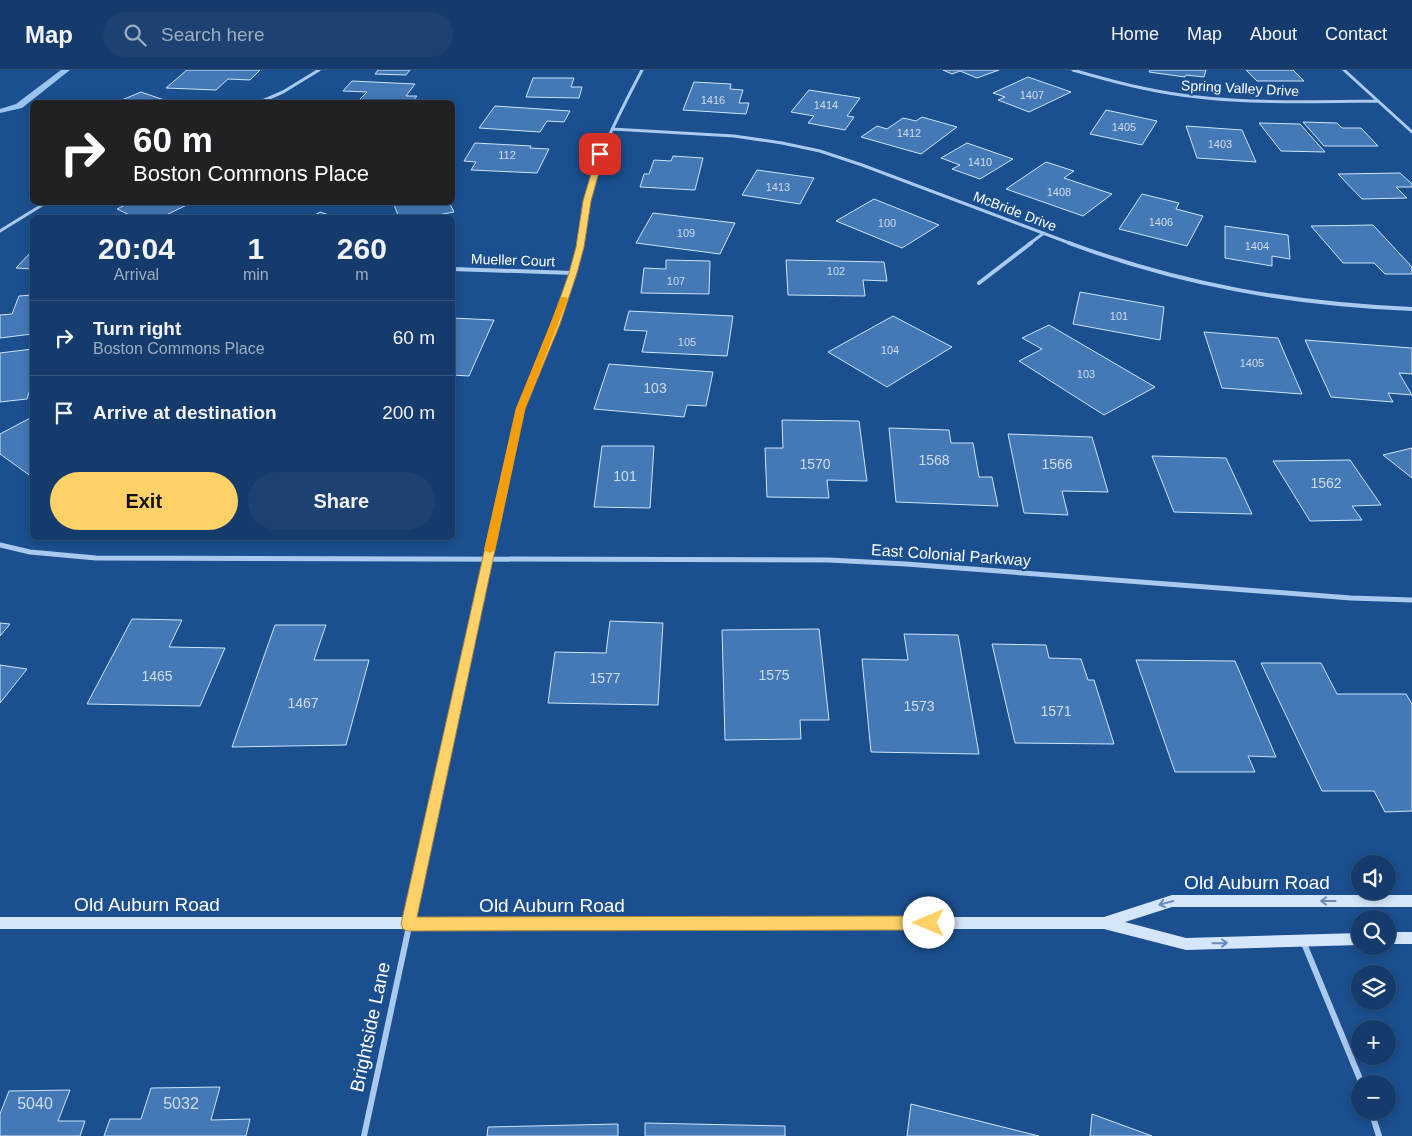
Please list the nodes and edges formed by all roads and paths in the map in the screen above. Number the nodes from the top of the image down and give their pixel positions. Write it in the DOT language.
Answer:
graph roads {
  1 [pos="319,70"];
  2 [pos="642,70"];
  3 [pos="1073,70"];
  4 [pos="1344,70"];
  5 [pos="264,100"];
  6 [pos="1378,101"];
  7 [pos="612,129"];
  8 [pos="1412,132"];
  9 [pos="42,205"];
  10 [pos="0,231"];
  11 [pos="1044,233"];
  12 [pos="455,269"];
  13 [pos="573,273"];
  14 [pos="979,283"];
  15 [pos="1412,309"];
  16 [pos="0,545"];
  17 [pos="488,559"];
  18 [pos="1412,600"];
  19 [pos="1412,902"];
  20 [pos="0,922"];
  21 [pos="1104,923"];
  22 [pos="408,924"];
  23 [pos="1396,938"];
  24 [pos="1412,938"];
  25 [pos="1351,939"];
  26 [pos="1304,941"];
  27 [pos="1358,1075"];
  28 [pos="1374,1120"];
  29 [pos="364,1136"];
  30 [pos="1380,1136"];
  1 -- 5 [label="street"];
  2 -- 7 [label="street, Brightside Lane"];
  3 -- 6 [label="street, Spring Valley Drive"];
  4 -- 6 [label="street"];
  6 -- 8 [label="street"];
  7 -- 11 [label="street, McBride Drive"];
  7 -- 13 [label="street, Brightside Lane"];
  9 -- 10 [label="street"];
  11 -- 14 [label="street"];
  11 -- 15 [label="street, McBride Drive"];
  12 -- 13 [label="street, Mueller Court"];
  13 -- 17 [label="street, Brightside Lane"];
  16 -- 17 [label="street, East Colonial Parkway"];
  17 -- 18 [label="street, East Colonial Parkway"];
  17 -- 22 [label="street, Brightside Lane"];
  19 -- 21 [label="main road, Old Auburn Road, one-way"];
  20 -- 22 [label="main road, Old Auburn Road"];
  21 -- 22 [label="main road, Old Auburn Road"];
  21 -- 26 [label="main road, Old Auburn Road, one-way"];
  22 -- 29 [label="street, Brightside Lane"];
  23 -- 24 [label="main road"];
  25 -- 26 [label="main road, Old Auburn Road"];
  26 -- 27 [label="street"];
  28 -- 30 [label="street"];
}
